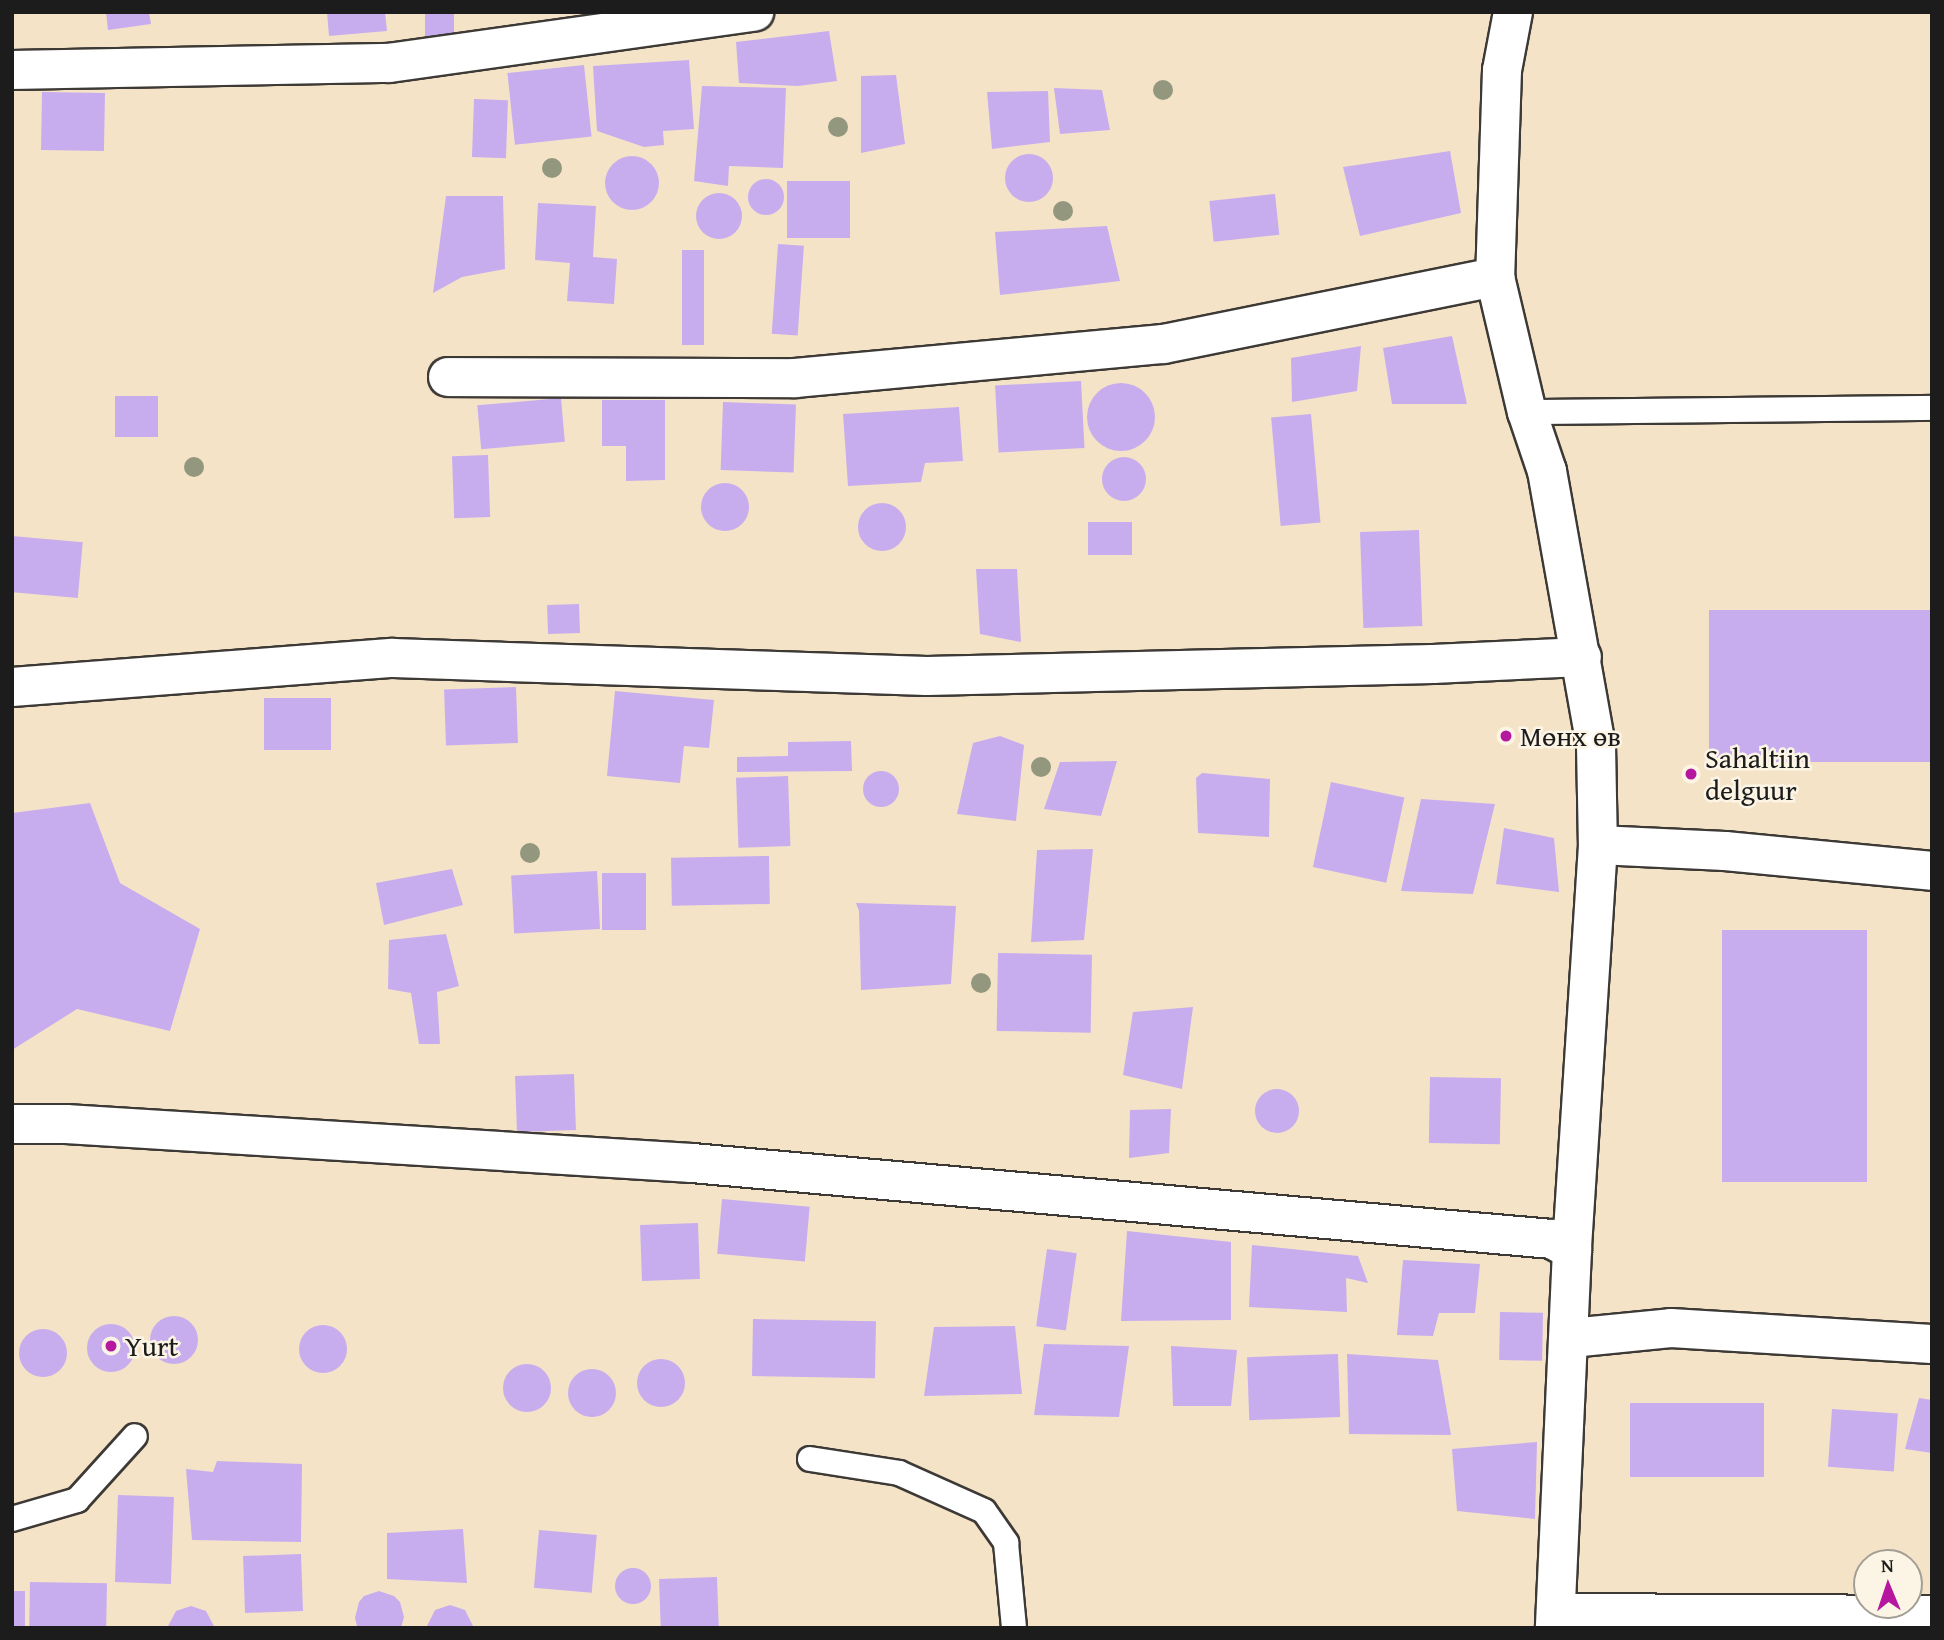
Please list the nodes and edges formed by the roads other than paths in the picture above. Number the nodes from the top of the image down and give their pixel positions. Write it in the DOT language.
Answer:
graph roads {
  1 [pos="754,12"];
  2 [pos="1513,12"];
  3 [pos="12,70"];
  4 [pos="1495,277"];
  5 [pos="448,377"];
  6 [pos="1932,408"];
  7 [pos="1527,412"];
  8 [pos="1582,657"];
  9 [pos="12,687"];
  10 [pos="1598,845"];
  11 [pos="1932,871"];
  12 [pos="12,1124"];
  13 [pos="1572,1250"];
  14 [pos="1571,1338"];
  15 [pos="1932,1344"];
  16 [pos="135,1436"];
  17 [pos="810,1459"];
  18 [pos="12,1519"];
  19 [pos="1932,1615"];
  20 [pos="1556,1620"];
  21 [pos="1014,1628"];
  1 -- 3 [label="street"];
  2 -- 4 [label="street"];
  4 -- 5 [label="street"];
  4 -- 7 [label="street"];
  6 -- 7 [label="lane"];
  7 -- 8 [label="street"];
  8 -- 9 [label="street"];
  8 -- 10 [label="street"];
  10 -- 11 [label="street"];
  10 -- 13 [label="street"];
  12 -- 13 [label="street"];
  13 -- 14 [label="street"];
  14 -- 15 [label="street"];
  14 -- 20 [label="street"];
  16 -- 18 [label="lane"];
  17 -- 21 [label="lane"];
  19 -- 20 [label="street"];
}
